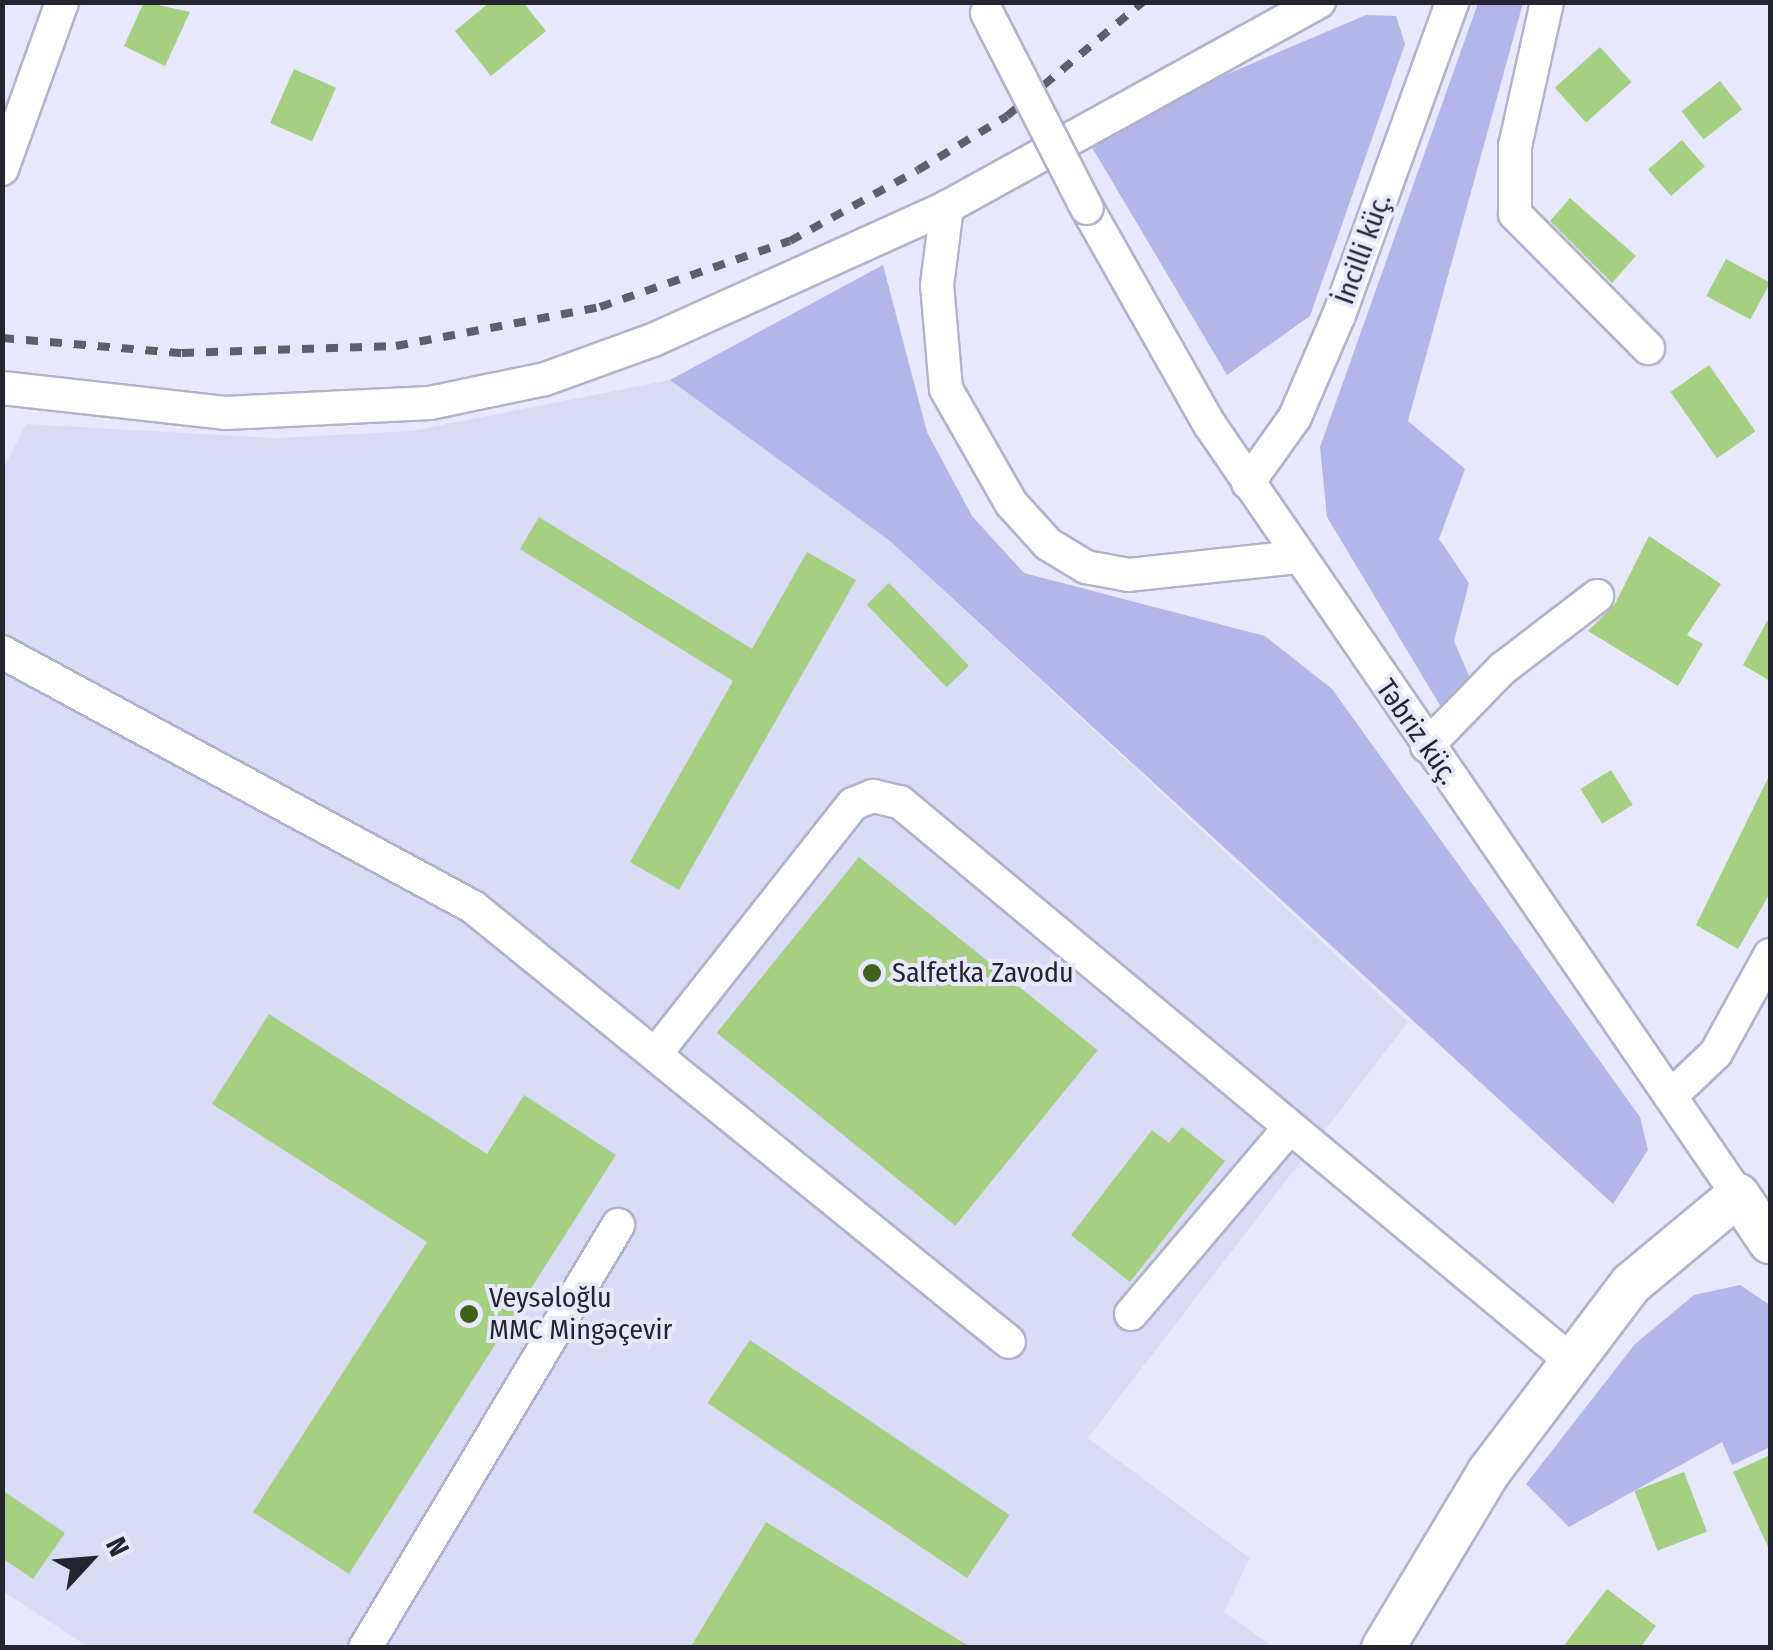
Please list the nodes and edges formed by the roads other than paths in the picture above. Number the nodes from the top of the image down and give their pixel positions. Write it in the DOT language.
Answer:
graph roads {
  1 [pos="62,2"];
  2 [pos="1318,2"];
  3 [pos="1452,2"];
  4 [pos="1547,2"];
  5 [pos="984,8"];
  6 [pos="2,169"];
  7 [pos="947,207"];
  8 [pos="1648,348"];
  9 [pos="2,388"];
  10 [pos="1248,483"];
  11 [pos="1297,557"];
  12 [pos="1596,596"];
  13 [pos="2,652"];
  14 [pos="1428,746"];
  15 [pos="1770,955"];
  16 [pos="657,1052"];
  17 [pos="1671,1096"];
  18 [pos="1290,1127"];
  19 [pos="1738,1195"];
  20 [pos="618,1225"];
  21 [pos="1770,1242"];
  22 [pos="1131,1314"];
  23 [pos="1009,1342"];
  24 [pos="1570,1360"];
  25 [pos="366,1648"];
  26 [pos="1383,1648"];
  1 -- 6 [label="street"];
  2 -- 7 [label="street"];
  3 -- 10 [label="street, İncilli küç."];
  4 -- 8 [label="street"];
  5 -- 10 [label="street, Təbriz küç., bridge"];
  7 -- 9 [label="street"];
  7 -- 11 [label="street"];
  10 -- 11 [label="street, Təbriz küç."];
  11 -- 14 [label="street, Təbriz küç."];
  12 -- 14 [label="street"];
  13 -- 16 [label="street"];
  14 -- 17 [label="street, Təbriz küç."];
  15 -- 17 [label="street"];
  16 -- 18 [label="street"];
  16 -- 23 [label="street"];
  17 -- 19 [label="street, Təbriz küç."];
  18 -- 22 [label="street"];
  18 -- 24 [label="street"];
  19 -- 21 [label="main road, Təbriz küç."];
  19 -- 24 [label="main road"];
  20 -- 25 [label="street"];
  24 -- 26 [label="main road"];
}
